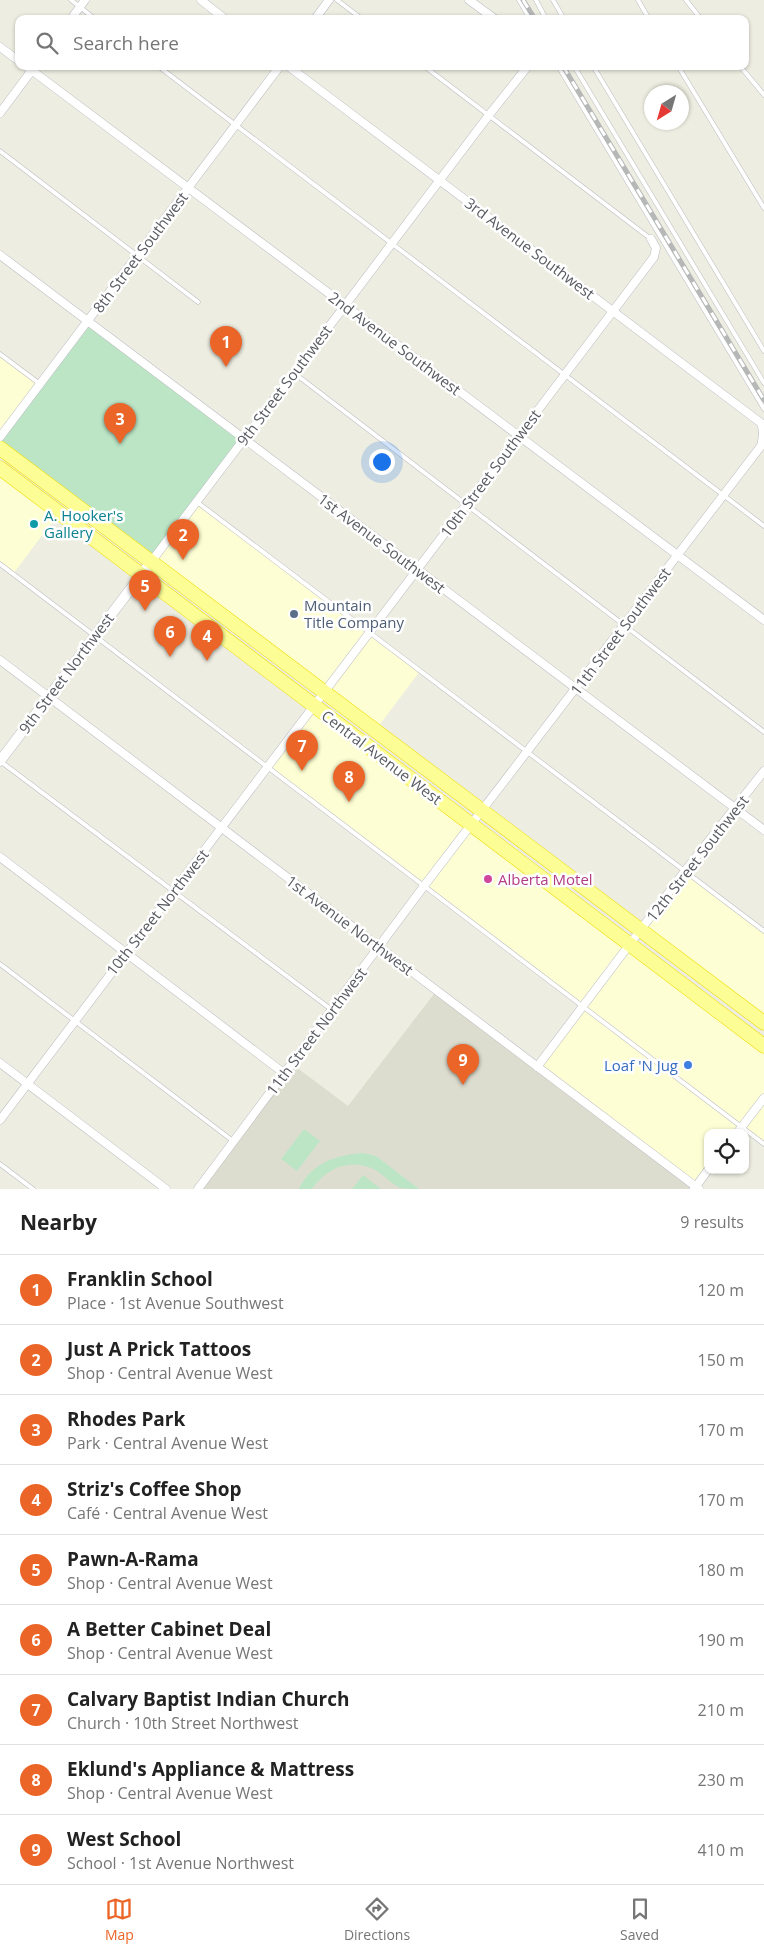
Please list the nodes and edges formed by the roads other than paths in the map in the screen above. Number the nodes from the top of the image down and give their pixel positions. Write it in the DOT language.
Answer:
graph roads {
  1 [pos="71,0"];
  2 [pos="85,0"];
  3 [pos="200,0"];
  4 [pos="330,0"];
  5 [pos="337,0"];
  6 [pos="469,0"];
  7 [pos="519,0"];
  8 [pos="536,0"];
  9 [pos="553,0"];
  10 [pos="638,0"];
  11 [pos="686,0"];
  12 [pos="80,7"];
  13 [pos="74,15"];
  14 [pos="91,15"];
  15 [pos="220,15"];
  16 [pos="318,15"];
  17 [pos="357,15"];
  18 [pos="490,15"];
  19 [pos="528,15"];
  20 [pos="544,15"];
  21 [pos="562,15"];
  22 [pos="647,15"];
  23 [pos="698,15"];
  24 [pos="0,47"];
  25 [pos="15,58"];
  26 [pos="30,70"];
  27 [pos="34,70"];
  28 [pos="163,70"];
  29 [pos="277,70"];
  30 [pos="293,70"];
  31 [pos="429,70"];
  32 [pos="525,70"];
  33 [pos="560,70"];
  34 [pos="576,70"];
  35 [pos="595,70"];
  36 [pos="680,70"];
  37 [pos="743,70"];
  38 [pos="764,95"];
  39 [pos="0,113"];
  40 [pos="489,116"];
  41 [pos="236,125"];
  42 [pos="0,151"];
  43 [pos="440,180"];
  44 [pos="188,188"];
  45 [pos="764,208"];
  46 [pos="651,239"];
  47 [pos="392,244"];
  48 [pos="0,255"];
  49 [pos="137,256"];
  50 [pos="198,302"];
  51 [pos="345,306"];
  52 [pos="613,311"];
  53 [pos="88,321"];
  54 [pos="764,351"];
  55 [pos="0,354"];
  56 [pos="294,373"];
  57 [pos="564,375"];
  58 [pos="764,382"];
  59 [pos="40,384"];
  60 [pos="764,409"];
  61 [pos="764,435"];
  62 [pos="518,436"];
  63 [pos="0,437"];
  64 [pos="244,439"];
  65 [pos="0,448"];
  66 [pos="0,468"];
  67 [pos="723,495"];
  68 [pos="197,502"];
  69 [pos="465,505"];
  70 [pos="764,526"];
  71 [pos="678,555"];
  72 [pos="151,562"];
  73 [pos="0,564"];
  74 [pos="417,569"];
  75 [pos="140,575"];
  76 [pos="764,620"];
  77 [pos="625,625"];
  78 [pos="369,632"];
  79 [pos="94,636"];
  80 [pos="0,660"];
  81 [pos="576,689"];
  82 [pos="323,692"];
  83 [pos="48,697"];
  84 [pos="314,705"];
  85 [pos="764,732"];
  86 [pos="527,753"];
  87 [pos="0,761"];
  88 [pos="267,767"];
  89 [pos="764,771"];
  90 [pos="736,809"];
  91 [pos="482,812"];
  92 [pos="472,825"];
  93 [pos="222,828"];
  94 [pos="764,830"];
  95 [pos="0,857"];
  96 [pos="686,871"];
  97 [pos="424,886"];
  98 [pos="173,891"];
  99 [pos="641,930"];
  100 [pos="764,931"];
  101 [pos="630,944"];
  102 [pos="379,947"];
  103 [pos="125,953"];
  104 [pos="0,964"];
  105 [pos="583,1006"];
  106 [pos="332,1010"];
  107 [pos="74,1021"];
  108 [pos="764,1023"];
  109 [pos="764,1046"];
  110 [pos="0,1063"];
  111 [pos="537,1066"];
  112 [pos="285,1074"];
  113 [pos="27,1084"];
  114 [pos="764,1098"];
  115 [pos="0,1120"];
  116 [pos="738,1129"];
  117 [pos="740,1129"];
  118 [pos="749,1136"];
  119 [pos="234,1141"];
  120 [pos="764,1144"];
  121 [pos="0,1164"];
  122 [pos="705,1174"];
  123 [pos="696,1188"];
  124 [pos="32,1189"];
  125 [pos="166,1189"];
  126 [pos="198,1189"];
  1 -- 12 [label="lane"];
  2 -- 12 [label="street"];
  3 -- 15 [label="street"];
  4 -- 16 [label="street"];
  5 -- 17 [label="lane"];
  6 -- 18 [label="street"];
  7 -- 19 [label="lane"];
  8 -- 20 [label="lane"];
  9 -- 21 [label="lane"];
  10 -- 22 [label="lane"];
  11 -- 23 [label="lane"];
  12 -- 13 [label="street"];
  12 -- 14 [label="lane"];
  24 -- 25 [label="street"];
  26 -- 39 [label="street"];
  27 -- 44 [label="street, 2nd Avenue Southwest"];
  28 -- 41 [label="lane"];
  29 -- 41 [label="street, 8th Street Southwest"];
  30 -- 43 [label="street, 3rd Avenue Southwest"];
  31 -- 40 [label="lane"];
  32 -- 40 [label="street, 9th Street Southwest"];
  33 -- 60 [label="lane"];
  34 -- 58 [label="lane"];
  35 -- 54 [label="lane"];
  36 -- 45 [label="lane"];
  37 -- 38 [label="lane"];
  40 -- 43 [label="street, 9th Street Southwest"];
  40 -- 46 [label="lane"];
  41 -- 44 [label="street, 8th Street Southwest"];
  41 -- 47 [label="lane"];
  42 -- 49 [label="lane"];
  43 -- 47 [label="street, 9th Street Southwest"];
  43 -- 52 [label="street, 3rd Avenue Southwest"];
  44 -- 49 [label="street, 8th Street Southwest"];
  44 -- 51 [label="street, 2nd Avenue Southwest"];
  46 -- 52 [label="street, 10th Street Southwest"];
  47 -- 51 [label="street, 9th Street Southwest"];
  47 -- 57 [label="lane"];
  48 -- 53 [label="street, 1st Avenue Southwest"];
  49 -- 50 [label="lane"];
  49 -- 53 [label="street, 8th Street Southwest"];
  51 -- 56 [label="street, 9th Street Southwest"];
  51 -- 62 [label="street, 2nd Avenue Southwest"];
  52 -- 57 [label="street, 10th Street Southwest"];
  52 -- 61 [label="street, 3rd Avenue Southwest"];
  53 -- 59 [label="street, 8th Street Southwest"];
  53 -- 64 [label="street, 1st Avenue Southwest"];
  55 -- 59 [label="lane"];
  56 -- 64 [label="street, 9th Street Southwest"];
  56 -- 69 [label="lane"];
  57 -- 62 [label="street, 10th Street Southwest"];
  57 -- 67 [label="lane"];
  59 -- 63 [label="street, 8th Street Southwest"];
  61 -- 67 [label="street, 11th Street Southwest"];
  62 -- 69 [label="street, 10th Street Southwest"];
  62 -- 71 [label="street, 2nd Avenue Southwest"];
  64 -- 68 [label="street, 9th Street Southwest"];
  64 -- 74 [label="street, 1st Avenue Southwest"];
  65 -- 72 [label="highway, Central Avenue West"];
  66 -- 75 [label="highway, Central Avenue West"];
  67 -- 70 [label="lane"];
  67 -- 71 [label="street, 11th Street Southwest"];
  68 -- 72 [label="street, 9th Street Southwest"];
  68 -- 78 [label="lane"];
  69 -- 74 [label="street, 10th Street Southwest"];
  69 -- 77 [label="lane"];
  71 -- 76 [label="street, 2nd Avenue Southwest"];
  71 -- 77 [label="street, 11th Street Southwest"];
  72 -- 75 [label="street, 9th Street Northwest"];
  72 -- 82 [label="highway, Central Avenue West"];
  73 -- 79 [label="lane"];
  74 -- 78 [label="street, 10th Street Southwest"];
  74 -- 81 [label="street, 1st Avenue Southwest"];
  75 -- 79 [label="street, 9th Street Northwest"];
  75 -- 84 [label="highway, Central Avenue West"];
  77 -- 81 [label="street, 11th Street Southwest"];
  77 -- 85 [label="lane"];
  78 -- 82 [label="street, 10th Street Southwest"];
  78 -- 86 [label="lane"];
  79 -- 83 [label="street, 9th Street Northwest"];
  79 -- 88 [label="lane"];
  80 -- 83 [label="street, 1st Avenue Northwest"];
  81 -- 86 [label="street, 11th Street Southwest"];
  81 -- 90 [label="street, 1st Avenue Southwest"];
  82 -- 84 [label="street, 10th Street Southwest"];
  82 -- 91 [label="highway, Central Avenue West"];
  83 -- 87 [label="street, 9th Street Northwest"];
  83 -- 93 [label="street, 1st Avenue Northwest"];
  84 -- 88 [label="street, 10th Street Northwest"];
  84 -- 92 [label="highway, Central Avenue West"];
  86 -- 91 [label="street, 11th Street Southwest"];
  86 -- 96 [label="lane"];
  87 -- 98 [label="lane"];
  88 -- 93 [label="street, 10th Street Northwest"];
  88 -- 97 [label="lane"];
  89 -- 90 [label="street, 12th Street Southwest"];
  90 -- 94 [label="street, 1st Avenue Southwest"];
  90 -- 96 [label="street, 12th Street Southwest"];
  91 -- 92 [label="street, 11th Street Southwest"];
  91 -- 99 [label="highway, Central Avenue West"];
  92 -- 97 [label="street, 11th Street Northwest"];
  92 -- 101 [label="highway, Central Avenue West"];
  93 -- 98 [label="street, 10th Street Northwest"];
  93 -- 102 [label="street, 1st Avenue Northwest"];
  95 -- 103 [label="street"];
  96 -- 99 [label="street, 12th Street Southwest"];
  96 -- 100 [label="lane"];
  97 -- 102 [label="street, 11th Street Northwest"];
  97 -- 105 [label="lane"];
  98 -- 103 [label="street, 10th Street Northwest"];
  98 -- 106 [label="lane"];
  99 -- 101 [label="street, 12th Street Southwest"];
  99 -- 108 [label="highway, Central Avenue West"];
  101 -- 105 [label="street, 12th Street Southwest"];
  101 -- 109 [label="highway, Central Avenue West"];
  102 -- 106 [label="street, 11th Street Northwest"];
  102 -- 111 [label="street, 1st Avenue Northwest"];
  103 -- 107 [label="street, 10th Street Northwest"];
  103 -- 112 [label="street"];
  104 -- 107 [label="lane"];
  105 -- 111 [label="street, 12th Street Southwest"];
  105 -- 116 [label="lane"];
  106 -- 112 [label="street, 11th Street Northwest"];
  107 -- 113 [label="street, 10th Street Northwest"];
  107 -- 119 [label="lane"];
  110 -- 113 [label="street"];
  111 -- 123 [label="street, 1st Avenue Northwest"];
  112 -- 119 [label="street, 11th Street Northwest"];
  113 -- 115 [label="street, 10th Street Northwest"];
  113 -- 125 [label="street"];
  114 -- 117 [label="street"];
  118 -- 120 [label="lane"];
  119 -- 126 [label="street, 11th Street Northwest"];
  121 -- 124 [label="lane"];
  122 -- 123 [label="street"];
}
